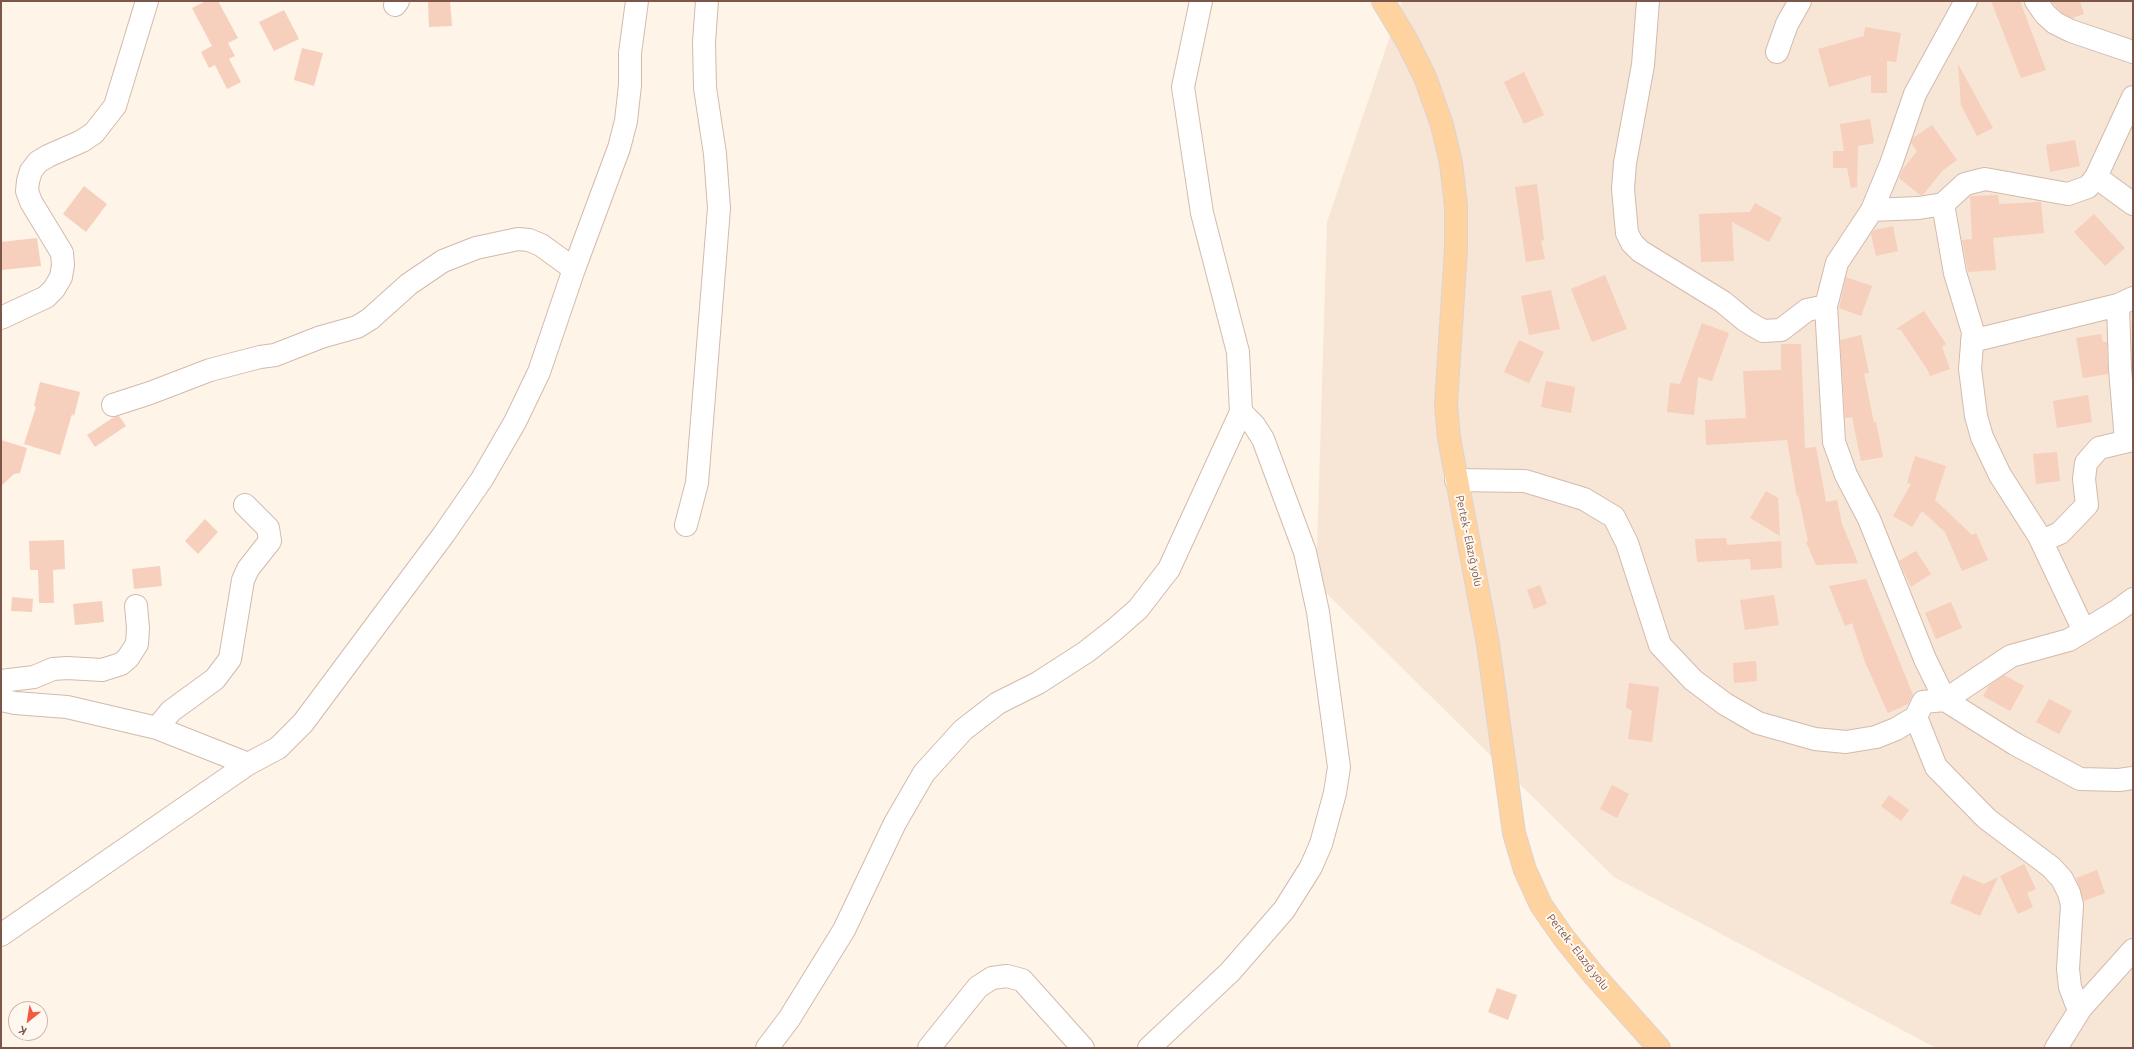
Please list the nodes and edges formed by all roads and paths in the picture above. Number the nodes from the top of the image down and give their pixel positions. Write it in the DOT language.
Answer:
graph roads {
  1 [pos="147,1"];
  2 [pos="637,1"];
  3 [pos="707,1"];
  4 [pos="1201,1"];
  5 [pos="1383,1"];
  6 [pos="1648,1"];
  7 [pos="1800,1"];
  8 [pos="1966,1"];
  9 [pos="2036,1"];
  10 [pos="1778,52"];
  11 [pos="2133,52"];
  12 [pos="2133,97"];
  13 [pos="2096,177"];
  14 [pos="1943,204"];
  15 [pos="2133,204"];
  16 [pos="1872,210"];
  17 [pos="574,269"];
  18 [pos="2125,301"];
  19 [pos="1826,306"];
  20 [pos="1,318"];
  21 [pos="1972,341"];
  22 [pos="113,404"];
  23 [pos="1241,412"];
  24 [pos="2130,440"];
  25 [pos="1456,480"];
  26 [pos="245,505"];
  27 [pos="686,525"];
  28 [pos="2042,541"];
  29 [pos="2133,599"];
  30 [pos="136,606"];
  31 [pos="2084,631"];
  32 [pos="1,681"];
  33 [pos="1,700"];
  34 [pos="1945,700"];
  35 [pos="1916,717"];
  36 [pos="158,728"];
  37 [pos="248,764"];
  38 [pos="2133,778"];
  39 [pos="1,935"];
  40 [pos="2133,950"];
  41 [pos="2081,1008"];
  42 [pos="766,1048"];
  43 [pos="929,1048"];
  44 [pos="1083,1048"];
  45 [pos="1149,1048"];
  46 [pos="1659,1048"];
  47 [pos="2056,1048"];
  1 -- 20 [label="street"];
  2 -- 17 [label="street"];
  3 -- 27 [label="street"];
  4 -- 23 [label="street"];
  5 -- 25 [label="main road, Pertek - Elazığ yolu"];
  6 -- 19 [label="street"];
  7 -- 10 [label="street"];
  8 -- 16 [label="street"];
  9 -- 11 [label="street"];
  12 -- 13 [label="street"];
  13 -- 14 [label="street"];
  13 -- 15 [label="street"];
  14 -- 16 [label="street"];
  14 -- 21 [label="street"];
  16 -- 19 [label="street"];
  17 -- 22 [label="street"];
  17 -- 37 [label="street"];
  18 -- 21 [label="street"];
  18 -- 24 [label="street"];
  19 -- 34 [label="street"];
  21 -- 28 [label="street"];
  23 -- 42 [label="street"];
  23 -- 45 [label="street"];
  24 -- 28 [label="street"];
  25 -- 35 [label="street"];
  25 -- 46 [label="main road, Pertek - Elazığ yolu"];
  26 -- 36 [label="street"];
  28 -- 31 [label="street"];
  29 -- 31 [label="street"];
  30 -- 32 [label="street"];
  31 -- 34 [label="street"];
  33 -- 36 [label="street"];
  34 -- 35 [label="street"];
  34 -- 38 [label="street"];
  35 -- 41 [label="street"];
  36 -- 37 [label="street"];
  37 -- 39 [label="street"];
  40 -- 41 [label="street"];
  41 -- 47 [label="street"];
  43 -- 44 [label="street"];
}
